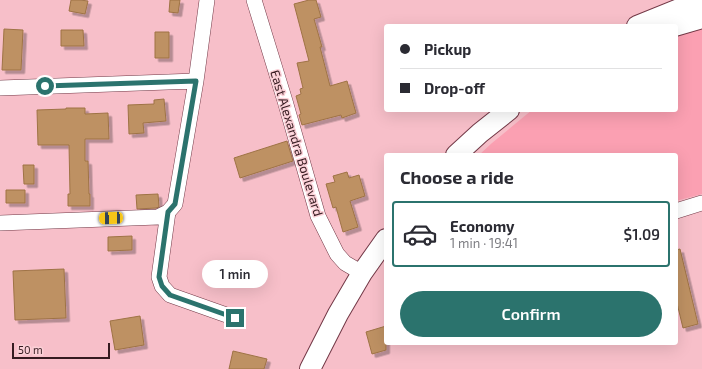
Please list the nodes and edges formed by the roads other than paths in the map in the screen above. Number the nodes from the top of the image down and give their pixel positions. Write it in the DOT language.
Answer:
graph roads {
  1 [pos="207,0"];
  2 [pos="254,0"];
  3 [pos="702,1"];
  4 [pos="702,18"];
  5 [pos="643,24"];
  6 [pos="678,25"];
  7 [pos="196,81"];
  8 [pos="0,88"];
  9 [pos="506,112"];
  10 [pos="458,153"];
  11 [pos="702,204"];
  12 [pos="678,210"];
  13 [pos="168,212"];
  14 [pos="0,223"];
  15 [pos="384,242"];
  16 [pos="362,274"];
  17 [pos="235,318"];
  18 [pos="310,369"];
  1 -- 7 [label="street"];
  2 -- 16 [label="street, East Alexandra Boulevard"];
  3 -- 5 [label="main road"];
  4 -- 6 [label="main road"];
  7 -- 8 [label="street"];
  7 -- 13 [label="street"];
  9 -- 10 [label="main road"];
  11 -- 12 [label="street"];
  13 -- 14 [label="street"];
  13 -- 17 [label="street"];
  15 -- 16 [label="main road"];
  16 -- 18 [label="main road"];
}
